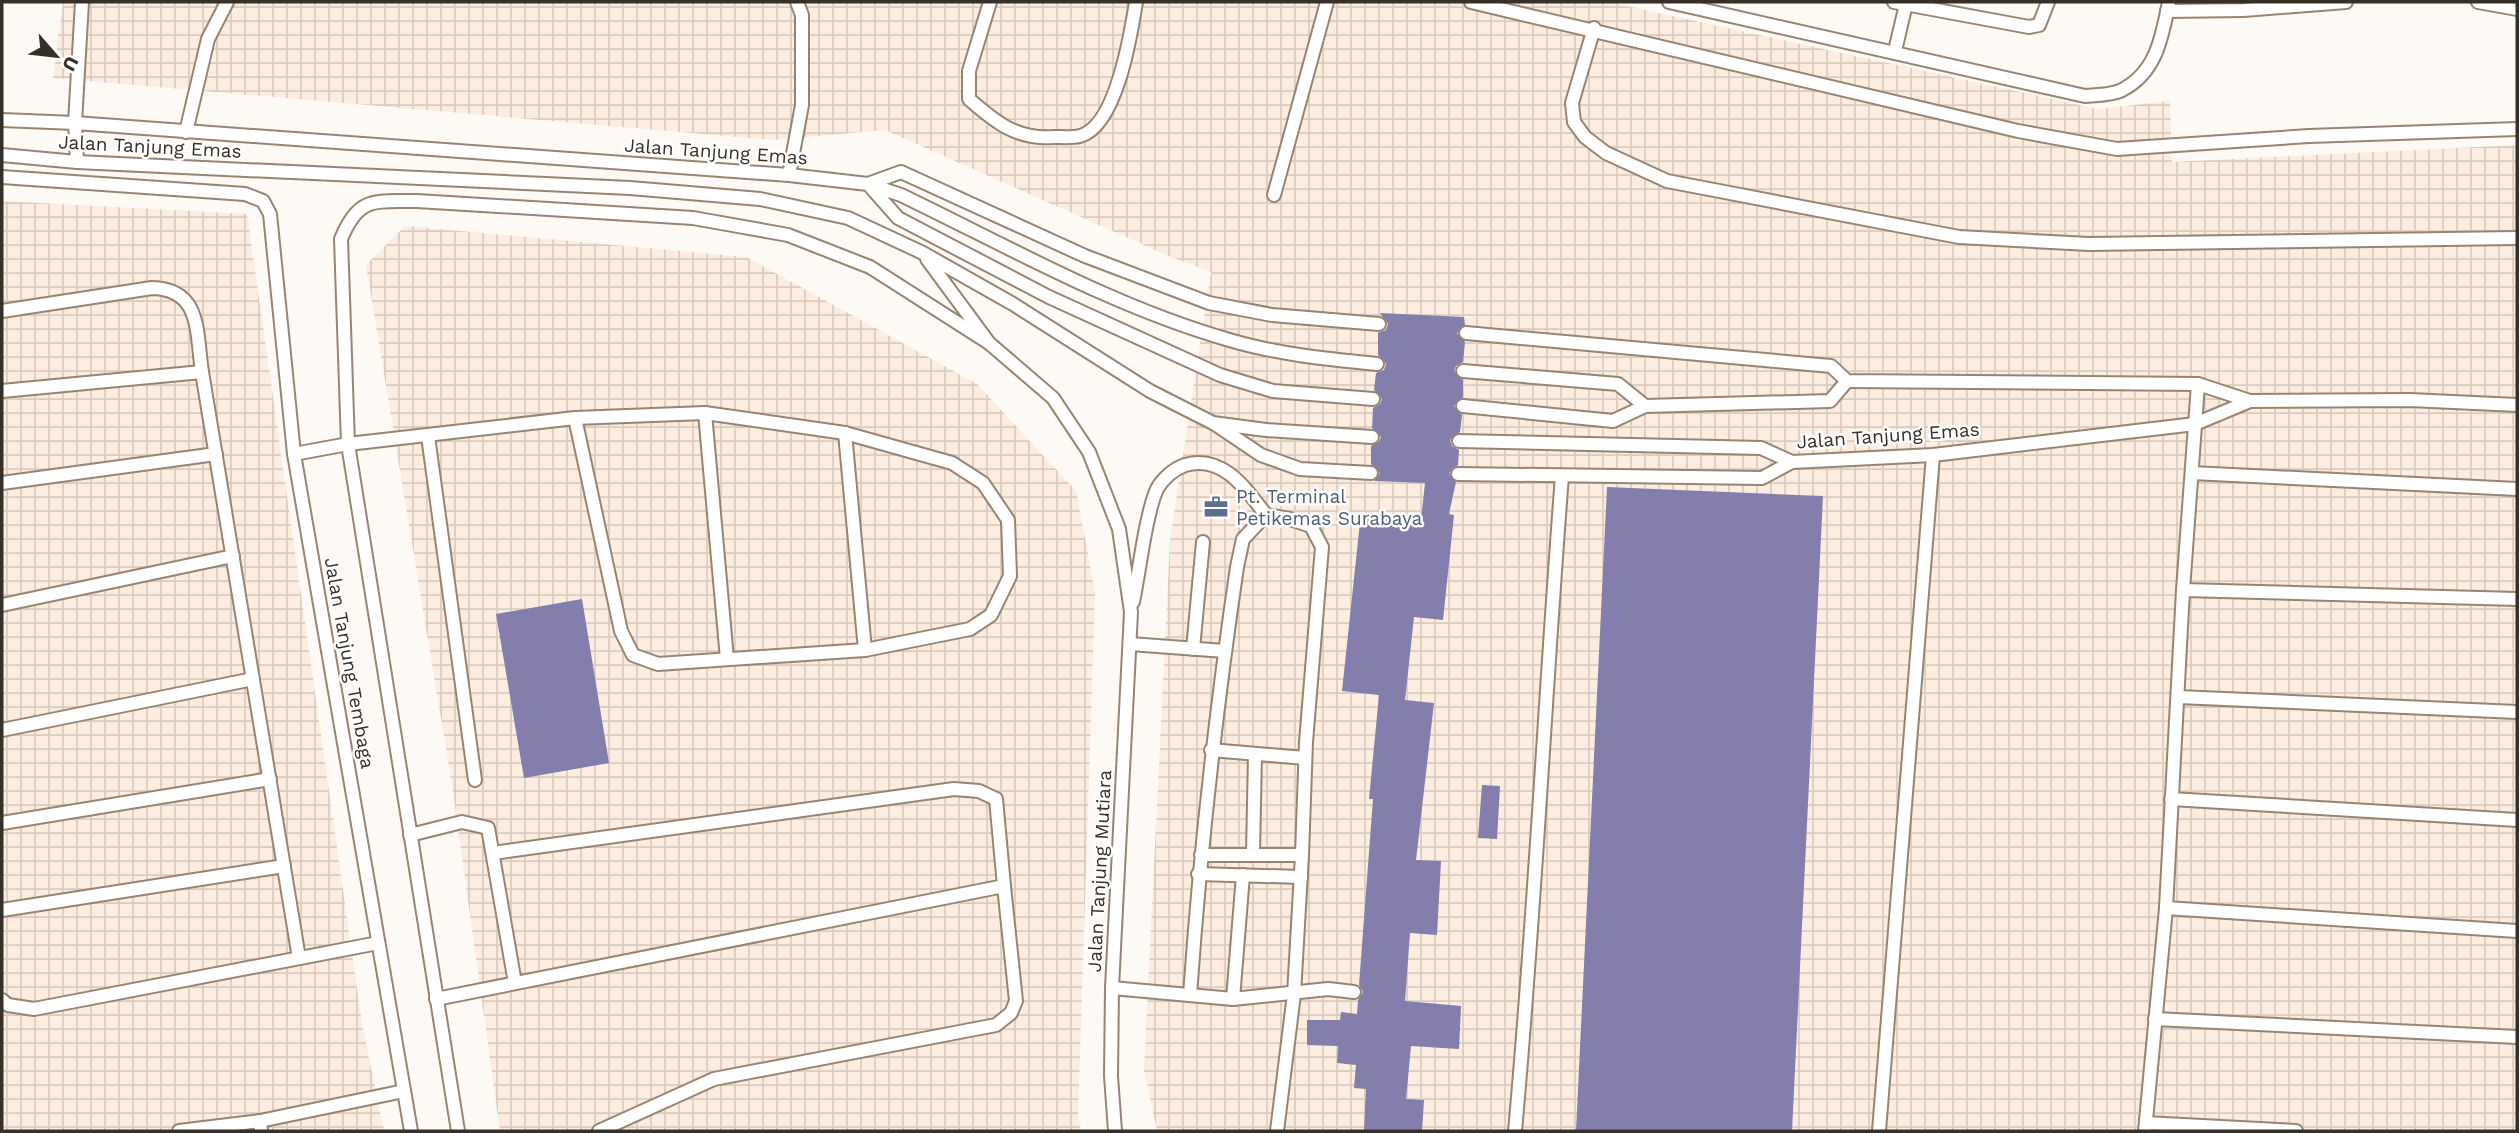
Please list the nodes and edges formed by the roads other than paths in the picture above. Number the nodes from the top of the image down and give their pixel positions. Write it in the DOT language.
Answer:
graph roads {
  1 [pos="82,2"];
  2 [pos="227,2"];
  3 [pos="797,2"];
  4 [pos="990,2"];
  5 [pos="1136,2"];
  6 [pos="1327,2"];
  7 [pos="1471,2"];
  8 [pos="1669,2"];
  9 [pos="2048,2"];
  10 [pos="2346,2"];
  11 [pos="2478,2"];
  12 [pos="1900,3"];
  13 [pos="2168,6"];
  14 [pos="2517,9"];
  15 [pos="1594,28"];
  16 [pos="1895,51"];
  17 [pos="2,120"];
  18 [pos="75,123"];
  19 [pos="2517,129"];
  20 [pos="186,132"];
  21 [pos="2,155"];
  22 [pos="77,162"];
  23 [pos="789,175"];
  24 [pos="2,177"];
  25 [pos="868,184"];
  26 [pos="1274,195"];
  27 [pos="2517,239"];
  28 [pos="923,253"];
  29 [pos="2,311"];
  30 [pos="1379,324"];
  31 [pos="1466,333"];
  32 [pos="989,343"];
  33 [pos="1377,364"];
  34 [pos="1463,371"];
  35 [pos="202,372"];
  36 [pos="1847,382"];
  37 [pos="2198,384"];
  38 [pos="2,391"];
  39 [pos="1373,399"];
  40 [pos="2250,401"];
  41 [pos="1645,405"];
  42 [pos="2517,405"];
  43 [pos="1463,406"];
  44 [pos="705,413"];
  45 [pos="575,418"];
  46 [pos="1213,423"];
  47 [pos="2195,425"];
  48 [pos="845,433"];
  49 [pos="428,436"];
  50 [pos="1371,437"];
  51 [pos="1459,441"];
  52 [pos="348,444"];
  53 [pos="216,454"];
  54 [pos="294,454"];
  55 [pos="1933,455"];
  56 [pos="1792,462"];
  57 [pos="1371,473"];
  58 [pos="2192,473"];
  59 [pos="1458,474"];
  60 [pos="1562,476"];
  61 [pos="2,483"];
  62 [pos="2517,489"];
  63 [pos="1266,515"];
  64 [pos="1203,542"];
  65 [pos="233,556"];
  66 [pos="2183,590"];
  67 [pos="2517,599"];
  68 [pos="2,604"];
  69 [pos="1131,612"];
  70 [pos="1130,644"];
  71 [pos="1193,649"];
  72 [pos="865,650"];
  73 [pos="1224,651"];
  74 [pos="727,659"];
  75 [pos="253,679"];
  76 [pos="2178,697"];
  77 [pos="2517,712"];
  78 [pos="2,730"];
  79 [pos="1211,750"];
  80 [pos="1255,754"];
  81 [pos="1305,758"];
  82 [pos="270,779"];
  83 [pos="475,780"];
  84 [pos="2171,799"];
  85 [pos="2517,820"];
  86 [pos="2,823"];
  87 [pos="410,835"];
  88 [pos="493,853"];
  89 [pos="1253,854"];
  90 [pos="1201,855"];
  91 [pos="1302,855"];
  92 [pos="284,866"];
  93 [pos="1198,874"];
  94 [pos="1243,875"];
  95 [pos="1301,877"];
  96 [pos="1004,886"];
  97 [pos="2166,908"];
  98 [pos="2,910"];
  99 [pos="2517,931"];
  100 [pos="378,943"];
  101 [pos="299,958"];
  102 [pos="515,983"];
  103 [pos="1112,988"];
  104 [pos="1354,992"];
  105 [pos="1294,994"];
  106 [pos="1190,995"];
  107 [pos="436,999"];
  108 [pos="1233,999"];
  109 [pos="2,1000"];
  110 [pos="2155,1020"];
  111 [pos="2517,1037"];
  112 [pos="404,1091"];
  113 [pos="261,1126"];
  114 [pos="2146,1127"];
  115 [pos="179,1131"];
  116 [pos="411,1131"];
  117 [pos="458,1131"];
  118 [pos="599,1131"];
  119 [pos="1115,1131"];
  120 [pos="1277,1131"];
  121 [pos="1515,1131"];
  122 [pos="1878,1131"];
  123 [pos="2296,1131"];
  1 -- 18 [label="lane"];
  2 -- 20 [label="lane"];
  3 -- 23 [label="lane"];
  4 -- 5 [label="lane"];
  6 -- 26 [label="lane"];
  7 -- 15 [label="lane"];
  8 -- 16 [label="lane"];
  9 -- 12 [label="lane"];
  10 -- 13 [label="lane"];
  11 -- 14 [label="lane"];
  12 -- 16 [label="lane"];
  13 -- 16 [label="lane"];
  15 -- 19 [label="lane"];
  15 -- 27 [label="lane"];
  17 -- 18 [label="lane, Jalan Tanjung Emas"];
  18 -- 20 [label="lane, Jalan Tanjung Emas"];
  18 -- 22 [label="lane"];
  20 -- 23 [label="lane, Jalan Tanjung Emas"];
  21 -- 22 [label="lane, Jalan Tanjung Emas"];
  22 -- 28 [label="lane, Jalan Tanjung Emas"];
  23 -- 25 [label="lane, Jalan Tanjung Emas"];
  24 -- 54 [label="lane, Jalan Tanjung Tembaga"];
  25 -- 30 [label="lane"];
  25 -- 33 [label="lane"];
  25 -- 39 [label="lane"];
  28 -- 32 [label="lane, Jalan Tanjung Mutiara"];
  28 -- 46 [label="lane, Jalan Tanjung Emas"];
  29 -- 35 [label="lane"];
  31 -- 36 [label="lane"];
  32 -- 52 [label="lane, Jalan Tanjung Tembaga"];
  32 -- 69 [label="lane, Jalan Tanjung Mutiara"];
  34 -- 41 [label="lane"];
  35 -- 38 [label="lane"];
  35 -- 53 [label="lane"];
  36 -- 37 [label="lane"];
  36 -- 41 [label="lane"];
  37 -- 40 [label="lane"];
  37 -- 47 [label="lane"];
  40 -- 42 [label="lane"];
  40 -- 47 [label="lane, Jalan Tanjung Emas"];
  41 -- 43 [label="lane"];
  44 -- 45 [label="lane"];
  44 -- 48 [label="lane"];
  44 -- 74 [label="lane"];
  45 -- 49 [label="lane"];
  45 -- 74 [label="lane"];
  46 -- 50 [label="lane, Jalan Tanjung Emas"];
  46 -- 57 [label="lane"];
  47 -- 55 [label="lane, Jalan Tanjung Emas"];
  47 -- 58 [label="lane"];
  48 -- 72 [label="lane"];
  48 -- 72 [label="lane"];
  49 -- 52 [label="lane"];
  49 -- 83 [label="lane"];
  51 -- 56 [label="lane, Jalan Tanjung Emas"];
  52 -- 54 [label="lane"];
  52 -- 87 [label="lane, Jalan Tanjung Tembaga"];
  53 -- 61 [label="lane"];
  53 -- 65 [label="lane"];
  54 -- 100 [label="lane, Jalan Tanjung Tembaga"];
  55 -- 56 [label="lane, Jalan Tanjung Emas"];
  55 -- 122 [label="lane"];
  56 -- 60 [label="lane"];
  58 -- 62 [label="lane"];
  58 -- 66 [label="lane"];
  59 -- 60 [label="lane"];
  60 -- 121 [label="lane"];
  63 -- 69 [label="lane, Jalan Tanjung Mutiara"];
  63 -- 73 [label="lane"];
  63 -- 81 [label="lane"];
  64 -- 71 [label="lane"];
  65 -- 68 [label="lane"];
  65 -- 75 [label="lane"];
  66 -- 67 [label="lane"];
  66 -- 76 [label="lane"];
  69 -- 70 [label="lane, Jalan Tanjung Mutiara"];
  70 -- 71 [label="lane"];
  70 -- 103 [label="lane, Jalan Tanjung Mutiara"];
  71 -- 73 [label="lane"];
  72 -- 74 [label="lane"];
  73 -- 79 [label="lane"];
  75 -- 78 [label="lane"];
  75 -- 82 [label="lane"];
  76 -- 77 [label="lane"];
  76 -- 84 [label="lane"];
  79 -- 80 [label="lane"];
  79 -- 90 [label="lane"];
  80 -- 81 [label="lane"];
  80 -- 89 [label="lane"];
  81 -- 91 [label="lane"];
  82 -- 86 [label="lane"];
  82 -- 92 [label="lane"];
  84 -- 85 [label="lane"];
  84 -- 97 [label="lane"];
  87 -- 88 [label="lane"];
  87 -- 107 [label="lane, Jalan Tanjung Tembaga"];
  88 -- 96 [label="lane"];
  88 -- 102 [label="lane"];
  89 -- 90 [label="lane"];
  89 -- 91 [label="lane"];
  90 -- 93 [label="lane"];
  91 -- 95 [label="lane"];
  92 -- 98 [label="lane"];
  92 -- 101 [label="lane"];
  93 -- 94 [label="lane"];
  93 -- 106 [label="lane"];
  94 -- 95 [label="lane"];
  94 -- 108 [label="lane"];
  95 -- 105 [label="lane"];
  96 -- 102 [label="lane"];
  96 -- 118 [label="lane"];
  97 -- 99 [label="lane"];
  97 -- 110 [label="lane"];
  100 -- 101 [label="lane"];
  100 -- 112 [label="lane, Jalan Tanjung Tembaga"];
  101 -- 109 [label="lane"];
  102 -- 107 [label="lane"];
  103 -- 106 [label="lane"];
  103 -- 119 [label="lane, Jalan Tanjung Mutiara"];
  104 -- 105 [label="lane"];
  105 -- 108 [label="lane"];
  105 -- 120 [label="lane"];
  106 -- 108 [label="lane"];
  107 -- 117 [label="lane, Jalan Tanjung Tembaga"];
  110 -- 111 [label="lane"];
  110 -- 114 [label="lane"];
  112 -- 113 [label="lane"];
  112 -- 116 [label="lane, Jalan Tanjung Tembaga"];
  113 -- 115 [label="lane"];
  114 -- 123 [label="lane"];
}
